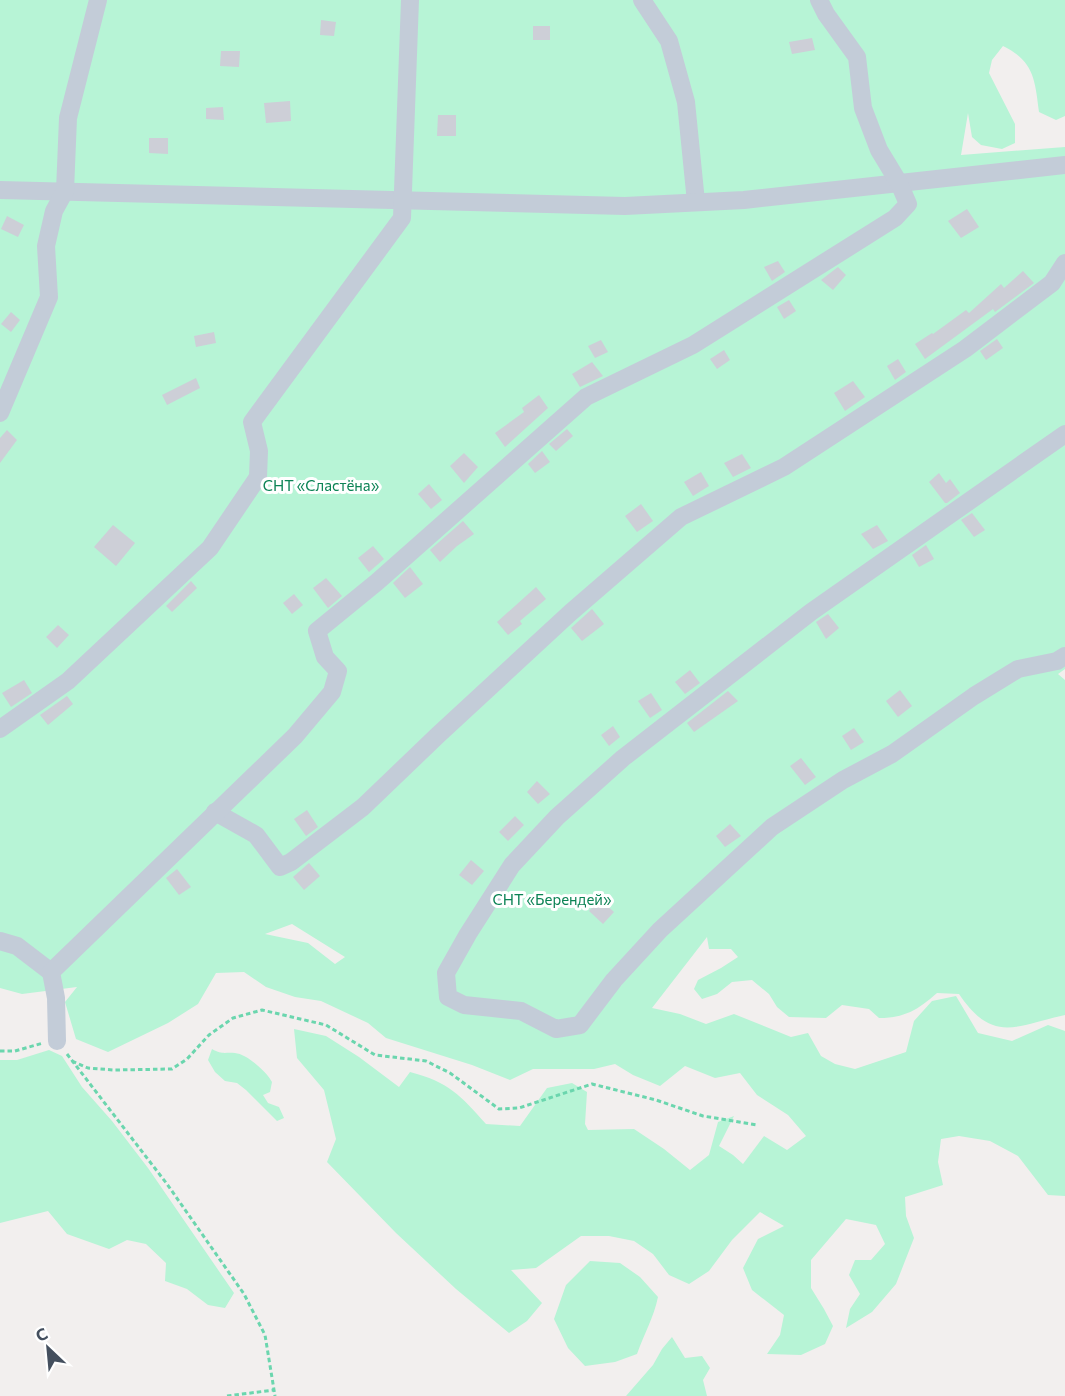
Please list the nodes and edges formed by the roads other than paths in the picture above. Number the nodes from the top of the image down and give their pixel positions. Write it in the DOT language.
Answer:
graph roads {
  1 [pos="98,0"];
  2 [pos="410,0"];
  3 [pos="642,0"];
  4 [pos="819,0"];
  5 [pos="1065,165"];
  6 [pos="899,183"];
  7 [pos="0,190"];
  8 [pos="65,192"];
  9 [pos="404,201"];
  10 [pos="696,202"];
  11 [pos="1065,264"];
  12 [pos="0,413"];
  13 [pos="1065,434"];
  14 [pos="1065,656"];
  15 [pos="0,729"];
  16 [pos="215,812"];
  17 [pos="0,941"];
  18 [pos="51,972"];
  19 [pos="57,1041"];
  1 -- 8 [label="street"];
  2 -- 9 [label="street"];
  3 -- 10 [label="street"];
  4 -- 6 [label="street"];
  5 -- 6 [label="street"];
  6 -- 10 [label="street"];
  6 -- 16 [label="street"];
  7 -- 8 [label="street"];
  8 -- 9 [label="street"];
  8 -- 12 [label="street"];
  9 -- 10 [label="street"];
  9 -- 15 [label="street"];
  11 -- 16 [label="street"];
  13 -- 14 [label="street"];
  16 -- 18 [label="street"];
  17 -- 18 [label="street"];
  18 -- 19 [label="street"];
}
